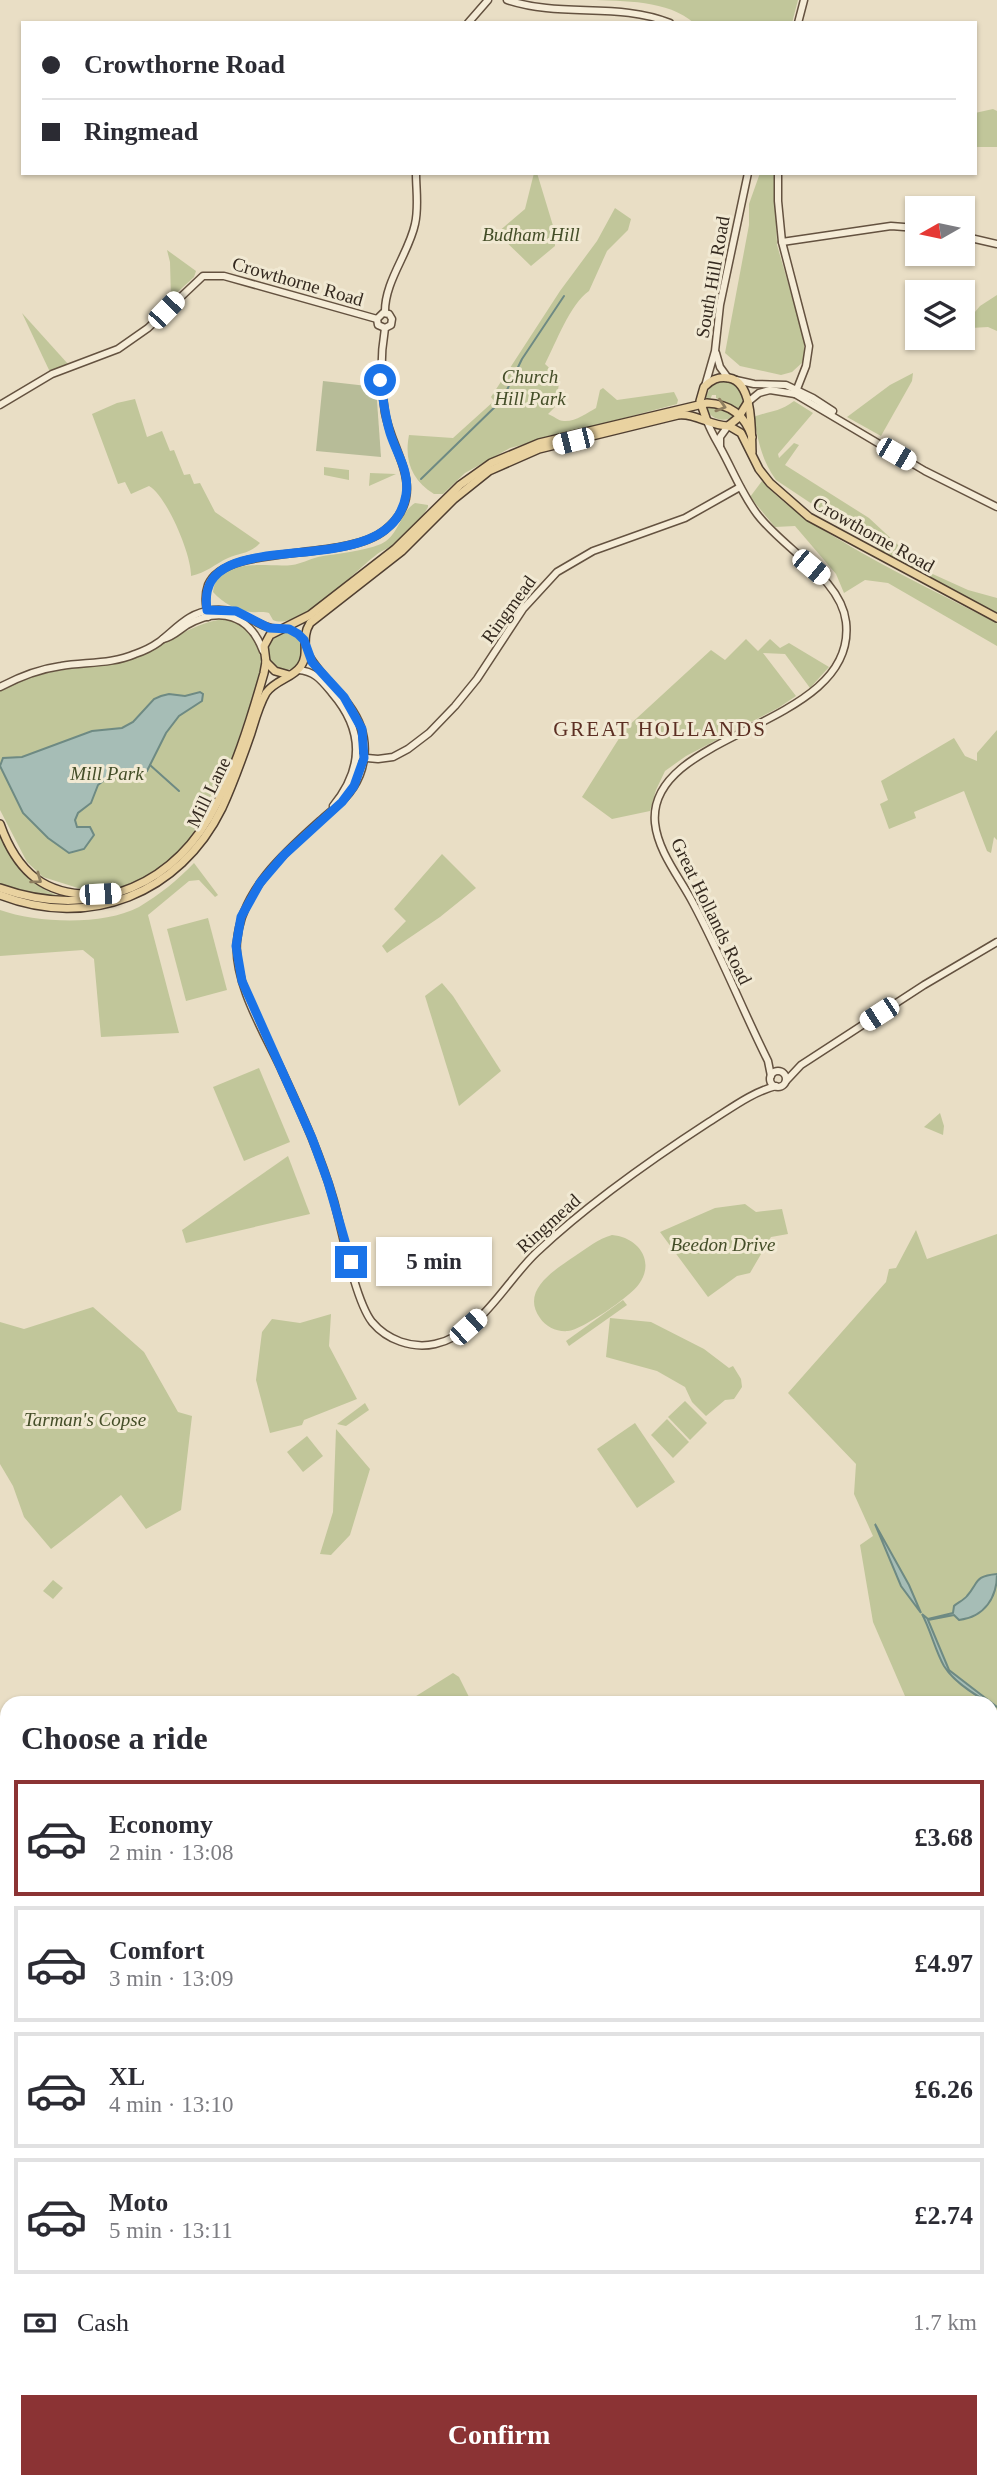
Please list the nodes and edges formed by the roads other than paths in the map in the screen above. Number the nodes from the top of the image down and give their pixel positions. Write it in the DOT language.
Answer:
graph roads {
  1 [pos="488,0"];
  2 [pos="507,0"];
  3 [pos="804,0"];
  4 [pos="470,21"];
  5 [pos="664,21"];
  6 [pos="799,21"];
  7 [pos="416,175"];
  8 [pos="748,175"];
  9 [pos="778,175"];
  10 [pos="905,227"];
  11 [pos="975,239"];
  12 [pos="782,242"];
  13 [pos="997,244"];
  14 [pos="384,313"];
  15 [pos="377,320"];
  16 [pos="385,328"];
  17 [pos="715,351"];
  18 [pos="731,379"];
  19 [pos="802,379"];
  20 [pos="786,385"];
  21 [pos="703,388"];
  22 [pos="796,392"];
  23 [pos="748,402"];
  24 [pos="700,404"];
  25 [pos="0,405"];
  26 [pos="683,407"];
  27 [pos="740,415"];
  28 [pos="707,421"];
  29 [pos="728,426"];
  30 [pos="752,437"];
  31 [pos="720,446"];
  32 [pos="752,457"];
  33 [pos="740,487"];
  34 [pos="997,508"];
  35 [pos="207,614"];
  36 [pos="997,618"];
  37 [pos="282,629"];
  38 [pos="304,644"];
  39 [pos="263,651"];
  40 [pos="266,662"];
  41 [pos="298,670"];
  42 [pos="289,675"];
  43 [pos="0,687"];
  44 [pos="356,757"];
  45 [pos="364,758"];
  46 [pos="323,818"];
  47 [pos="0,824"];
  48 [pos="0,888"];
  49 [pos="118,894"];
  50 [pos="0,897"];
  51 [pos="997,942"];
  52 [pos="768,1061"];
  53 [pos="795,1069"];
  54 [pos="780,1071"];
  55 [pos="771,1077"];
  56 [pos="786,1081"];
  57 [pos="776,1086"];
  58 [pos="762,1089"];
  1 -- 4 [label="street"];
  2 -- 5 [label="street"];
  3 -- 6 [label="street"];
  7 -- 14 [label="street"];
  8 -- 17 [label="street, South Hill Road"];
  9 -- 12 [label="street"];
  10 -- 12 [label="street"];
  11 -- 13 [label="street"];
  12 -- 19 [label="street"];
  14 -- 15 [label="street, Crowthorne Road"];
  14 -- 16 [label="street, Crowthorne Road"];
  15 -- 16 [label="street, Crowthorne Road"];
  15 -- 25 [label="street, Crowthorne Road"];
  16 -- 35 [label="street, Crowthorne Road"];
  17 -- 18 [label="street"];
  17 -- 21 [label="street, South Hill Road"];
  18 -- 20 [label="street"];
  18 -- 21 [label="main road"];
  18 -- 23 [label="main road"];
  19 -- 20 [label="street"];
  19 -- 22 [label="street"];
  20 -- 22 [label="street"];
  21 -- 24 [label="main road"];
  21 -- 26 [label="main road"];
  22 -- 23 [label="street"];
  22 -- 34 [label="street"];
  23 -- 27 [label="main road"];
  23 -- 30 [label="main road"];
  24 -- 26 [label="main road"];
  24 -- 27 [label="main road, one-way"];
  24 -- 28 [label="main road"];
  26 -- 37 [label="main road"];
  27 -- 29 [label="main road"];
  27 -- 30 [label="main road"];
  28 -- 29 [label="main road"];
  28 -- 31 [label="street, Great Hollands Road"];
  28 -- 38 [label="main road"];
  29 -- 31 [label="street"];
  29 -- 32 [label="main road, Crowthorne Road"];
  30 -- 32 [label="main road"];
  31 -- 33 [label="street, Great Hollands Road"];
  32 -- 36 [label="main road, Crowthorne Road"];
  33 -- 45 [label="street, Ringmead"];
  33 -- 52 [label="street, Great Hollands Road"];
  35 -- 37 [label="street"];
  35 -- 39 [label="street"];
  35 -- 43 [label="street"];
  37 -- 38 [label="main road"];
  37 -- 39 [label="main road"];
  38 -- 41 [label="main road"];
  38 -- 45 [label="street"];
  39 -- 40 [label="main road"];
  40 -- 42 [label="main road"];
  40 -- 49 [label="main road, Mill Lane"];
  41 -- 42 [label="main road, Mill Lane"];
  41 -- 44 [label="street"];
  42 -- 50 [label="main road, Mill Lane"];
  44 -- 45 [label="street, Ringmead"];
  44 -- 46 [label="street, Ringmead"];
  45 -- 46 [label="street, Ringmead"];
  46 -- 58 [label="street, Ringmead"];
  47 -- 49 [label="main road, one-way"];
  48 -- 49 [label="main road, Mill Lane"];
  51 -- 53 [label="street"];
  52 -- 54 [label="street, Great Hollands Road"];
  52 -- 55 [label="street, Great Hollands Road"];
  53 -- 54 [label="street"];
  53 -- 56 [label="street"];
  54 -- 55 [label="street"];
  54 -- 56 [label="street"];
  55 -- 57 [label="street"];
  55 -- 58 [label="street, Ringmead"];
  56 -- 57 [label="street"];
  57 -- 58 [label="street, Ringmead"];
}
